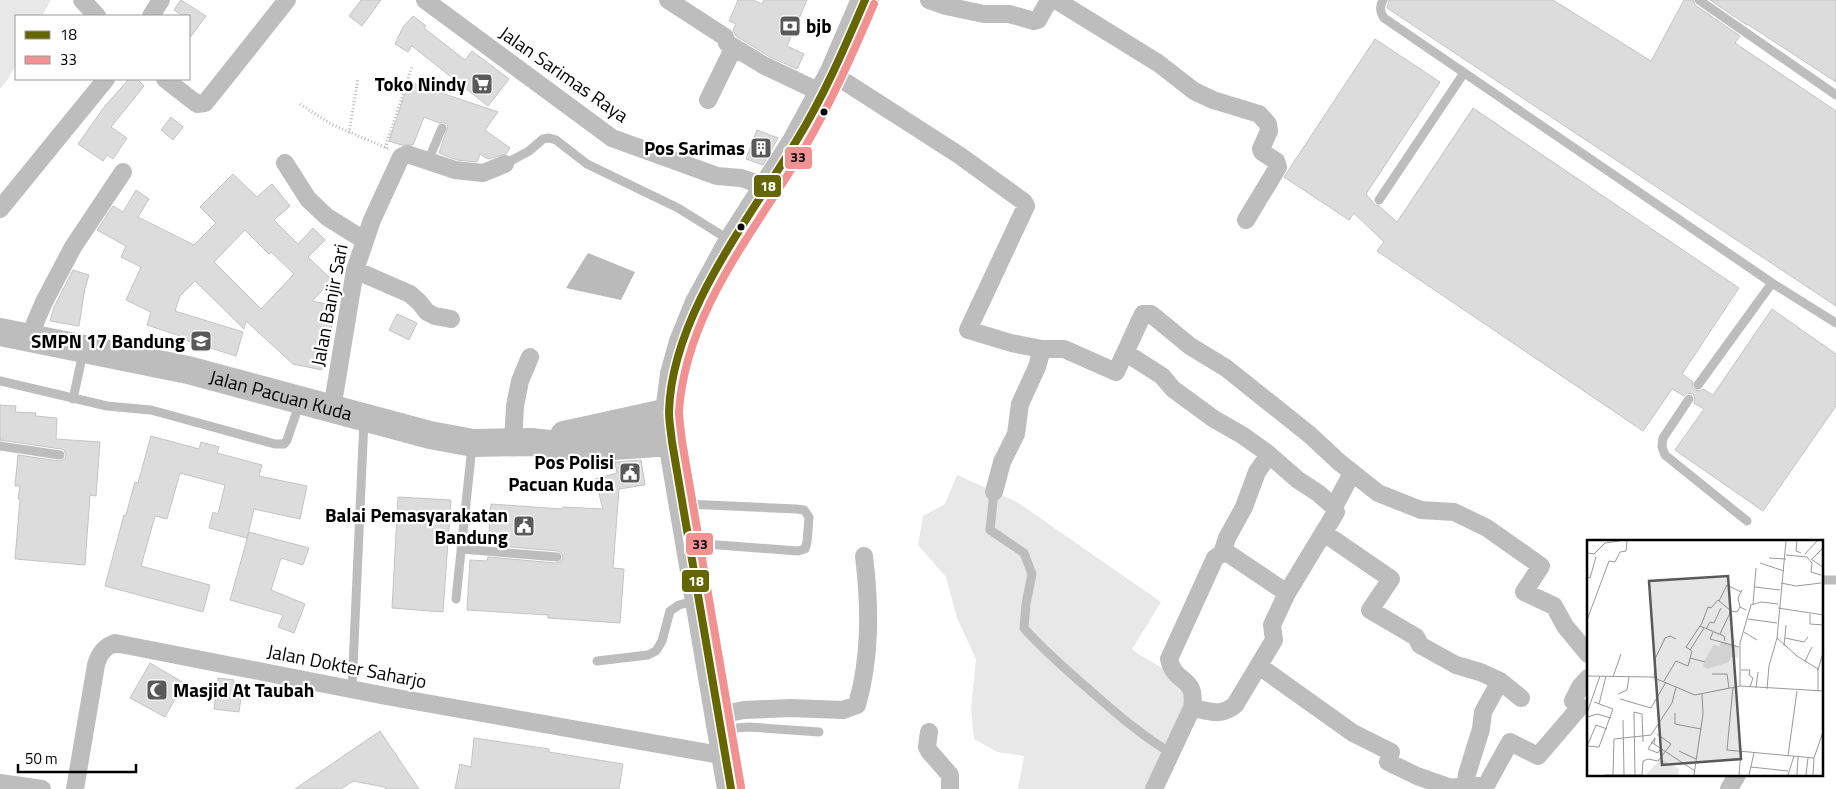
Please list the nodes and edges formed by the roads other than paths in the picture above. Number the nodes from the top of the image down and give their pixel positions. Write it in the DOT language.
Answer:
graph roads {
  1 [pos="82,0"];
  2 [pos="161,0"];
  3 [pos="287,0"];
  4 [pos="425,0"];
  5 [pos="668,0"];
  6 [pos="865,0"];
  7 [pos="929,0"];
  8 [pos="1051,0"];
  9 [pos="1056,0"];
  10 [pos="1383,0"];
  11 [pos="1699,0"];
  12 [pos="97,15"];
  13 [pos="152,15"];
  14 [pos="734,46"];
  15 [pos="1464,73"];
  16 [pos="105,80"];
  17 [pos="166,80"];
  18 [pos="828,83"];
  19 [pos="1836,95"];
  20 [pos="708,100"];
  21 [pos="578,112"];
  22 [pos="442,128"];
  23 [pos="428,161"];
  24 [pos="285,163"];
  25 [pos="504,164"];
  26 [pos="123,172"];
  27 [pos="741,178"];
  28 [pos="768,187"];
  29 [pos="1379,200"];
  30 [pos="0,209"];
  31 [pos="1246,220"];
  32 [pos="364,240"];
  33 [pos="732,242"];
  34 [pos="355,270"];
  35 [pos="1772,283"];
  36 [pos="451,319"];
  37 [pos="1836,323"];
  38 [pos="0,332"];
  39 [pos="30,337"];
  40 [pos="84,348"];
  41 [pos="1042,349"];
  42 [pos="1126,353"];
  43 [pos="530,357"];
  44 [pos="0,381"];
  45 [pos="1698,386"];
  46 [pos="74,399"];
  47 [pos="300,400"];
  48 [pos="1689,400"];
  49 [pos="332,409"];
  50 [pos="669,412"];
  51 [pos="364,418"];
  52 [pos="672,442"];
  53 [pos="473,443"];
  54 [pos="522,443"];
  55 [pos="0,446"];
  56 [pos="60,455"];
  57 [pos="1269,455"];
  58 [pos="1352,473"];
  59 [pos="994,492"];
  60 [pos="683,504"];
  61 [pos="1334,507"];
  62 [pos="1746,521"];
  63 [pos="1324,533"];
  64 [pos="690,543"];
  65 [pos="461,549"];
  66 [pos="1222,553"];
  67 [pos="864,556"];
  68 [pos="557,557"];
  69 [pos="1287,592"];
  70 [pos="456,599"];
  71 [pos="699,600"];
  72 [pos="1587,653"];
  73 [pos="597,661"];
  74 [pos="1259,666"];
  75 [pos="1587,679"];
  76 [pos="1500,681"];
  77 [pos="352,689"];
  78 [pos="1521,698"];
  79 [pos="1192,708"];
  80 [pos="819,732"];
  81 [pos="929,732"];
  82 [pos="722,734"];
  83 [pos="1171,753"];
  84 [pos="1736,776"];
  85 [pos="0,783"];
  86 [pos="1466,786"];
  87 [pos="1484,788"];
  88 [pos="42,789"];
  89 [pos="75,789"];
  90 [pos="731,789"];
  91 [pos="950,789"];
  92 [pos="1154,789"];
  93 [pos="1729,789"];
  1 -- 12 [label="street"];
  2 -- 13 [label="street"];
  3 -- 17 [label="street"];
  4 -- 21 [label="street, Jalan Sarimas Raya"];
  5 -- 14 [label="street"];
  6 -- 18 [label="main road"];
  7 -- 8 [label="street"];
  9 -- 31 [label="street"];
  10 -- 15 [label="lane"];
  11 -- 19 [label="lane"];
  14 -- 18 [label="street"];
  14 -- 20 [label="street"];
  15 -- 29 [label="lane"];
  15 -- 35 [label="lane"];
  16 -- 30 [label="street"];
  18 -- 28 [label="main road"];
  18 -- 41 [label="street"];
  21 -- 27 [label="street"];
  21 -- 27 [label="street, Jalan Sarimas Raya"];
  22 -- 23 [label="lane"];
  23 -- 25 [label="street"];
  23 -- 32 [label="street, Jalan Banjir Sari"];
  24 -- 32 [label="street"];
  25 -- 33 [label="lane"];
  26 -- 39 [label="street"];
  27 -- 28 [label="street"];
  28 -- 33 [label="main road"];
  32 -- 34 [label="street, Jalan Banjir Sari"];
  33 -- 50 [label="main road"];
  34 -- 36 [label="street"];
  34 -- 49 [label="street, Jalan Banjir Sari"];
  35 -- 37 [label="lane"];
  35 -- 45 [label="lane"];
  38 -- 39 [label="main road, Jalan Pacuan Kuda"];
  39 -- 40 [label="main road, Jalan Pacuan Kuda"];
  40 -- 46 [label="lane"];
  40 -- 47 [label="main road, Jalan Pacuan Kuda"];
  41 -- 42 [label="street"];
  41 -- 59 [label="street"];
  42 -- 57 [label="street"];
  42 -- 58 [label="street"];
  43 -- 54 [label="street"];
  44 -- 46 [label="lane"];
  46 -- 47 [label="lane"];
  47 -- 49 [label="main road, Jalan Pacuan Kuda"];
  48 -- 62 [label="lane"];
  49 -- 51 [label="main road, Jalan Pacuan Kuda"];
  50 -- 52 [label="main road"];
  50 -- 54 [label="main road, Jalan Pacuan Kuda"];
  51 -- 53 [label="main road, Jalan Pacuan Kuda"];
  51 -- 77 [label="lane"];
  52 -- 54 [label="main road, Jalan Pacuan Kuda"];
  52 -- 60 [label="main road"];
  53 -- 54 [label="main road, Jalan Pacuan Kuda"];
  53 -- 65 [label="lane"];
  55 -- 56 [label="lane"];
  57 -- 61 [label="street"];
  57 -- 66 [label="street"];
  58 -- 61 [label="street"];
  58 -- 72 [label="street"];
  59 -- 83 [label="lane"];
  60 -- 64 [label="main road"];
  60 -- 64 [label="lane"];
  61 -- 63 [label="street"];
  63 -- 69 [label="street"];
  63 -- 76 [label="street"];
  64 -- 71 [label="main road"];
  65 -- 68 [label="lane"];
  65 -- 70 [label="lane"];
  66 -- 69 [label="street"];
  66 -- 79 [label="street"];
  67 -- 82 [label="street"];
  69 -- 74 [label="street"];
  71 -- 73 [label="lane"];
  71 -- 82 [label="main road"];
  74 -- 79 [label="street"];
  74 -- 86 [label="street"];
  75 -- 87 [label="street"];
  76 -- 78 [label="street"];
  76 -- 86 [label="street"];
  77 -- 82 [label="street, Jalan Dokter Saharjo"];
  77 -- 89 [label="street, Jalan Dokter Saharjo"];
  79 -- 83 [label="street"];
  80 -- 82 [label="lane"];
  81 -- 91 [label="street"];
  82 -- 90 [label="main road"];
  83 -- 92 [label="street"];
  84 -- 93 [label="street"];
  85 -- 88 [label="street"];
  86 -- 87 [label="street"];
}
